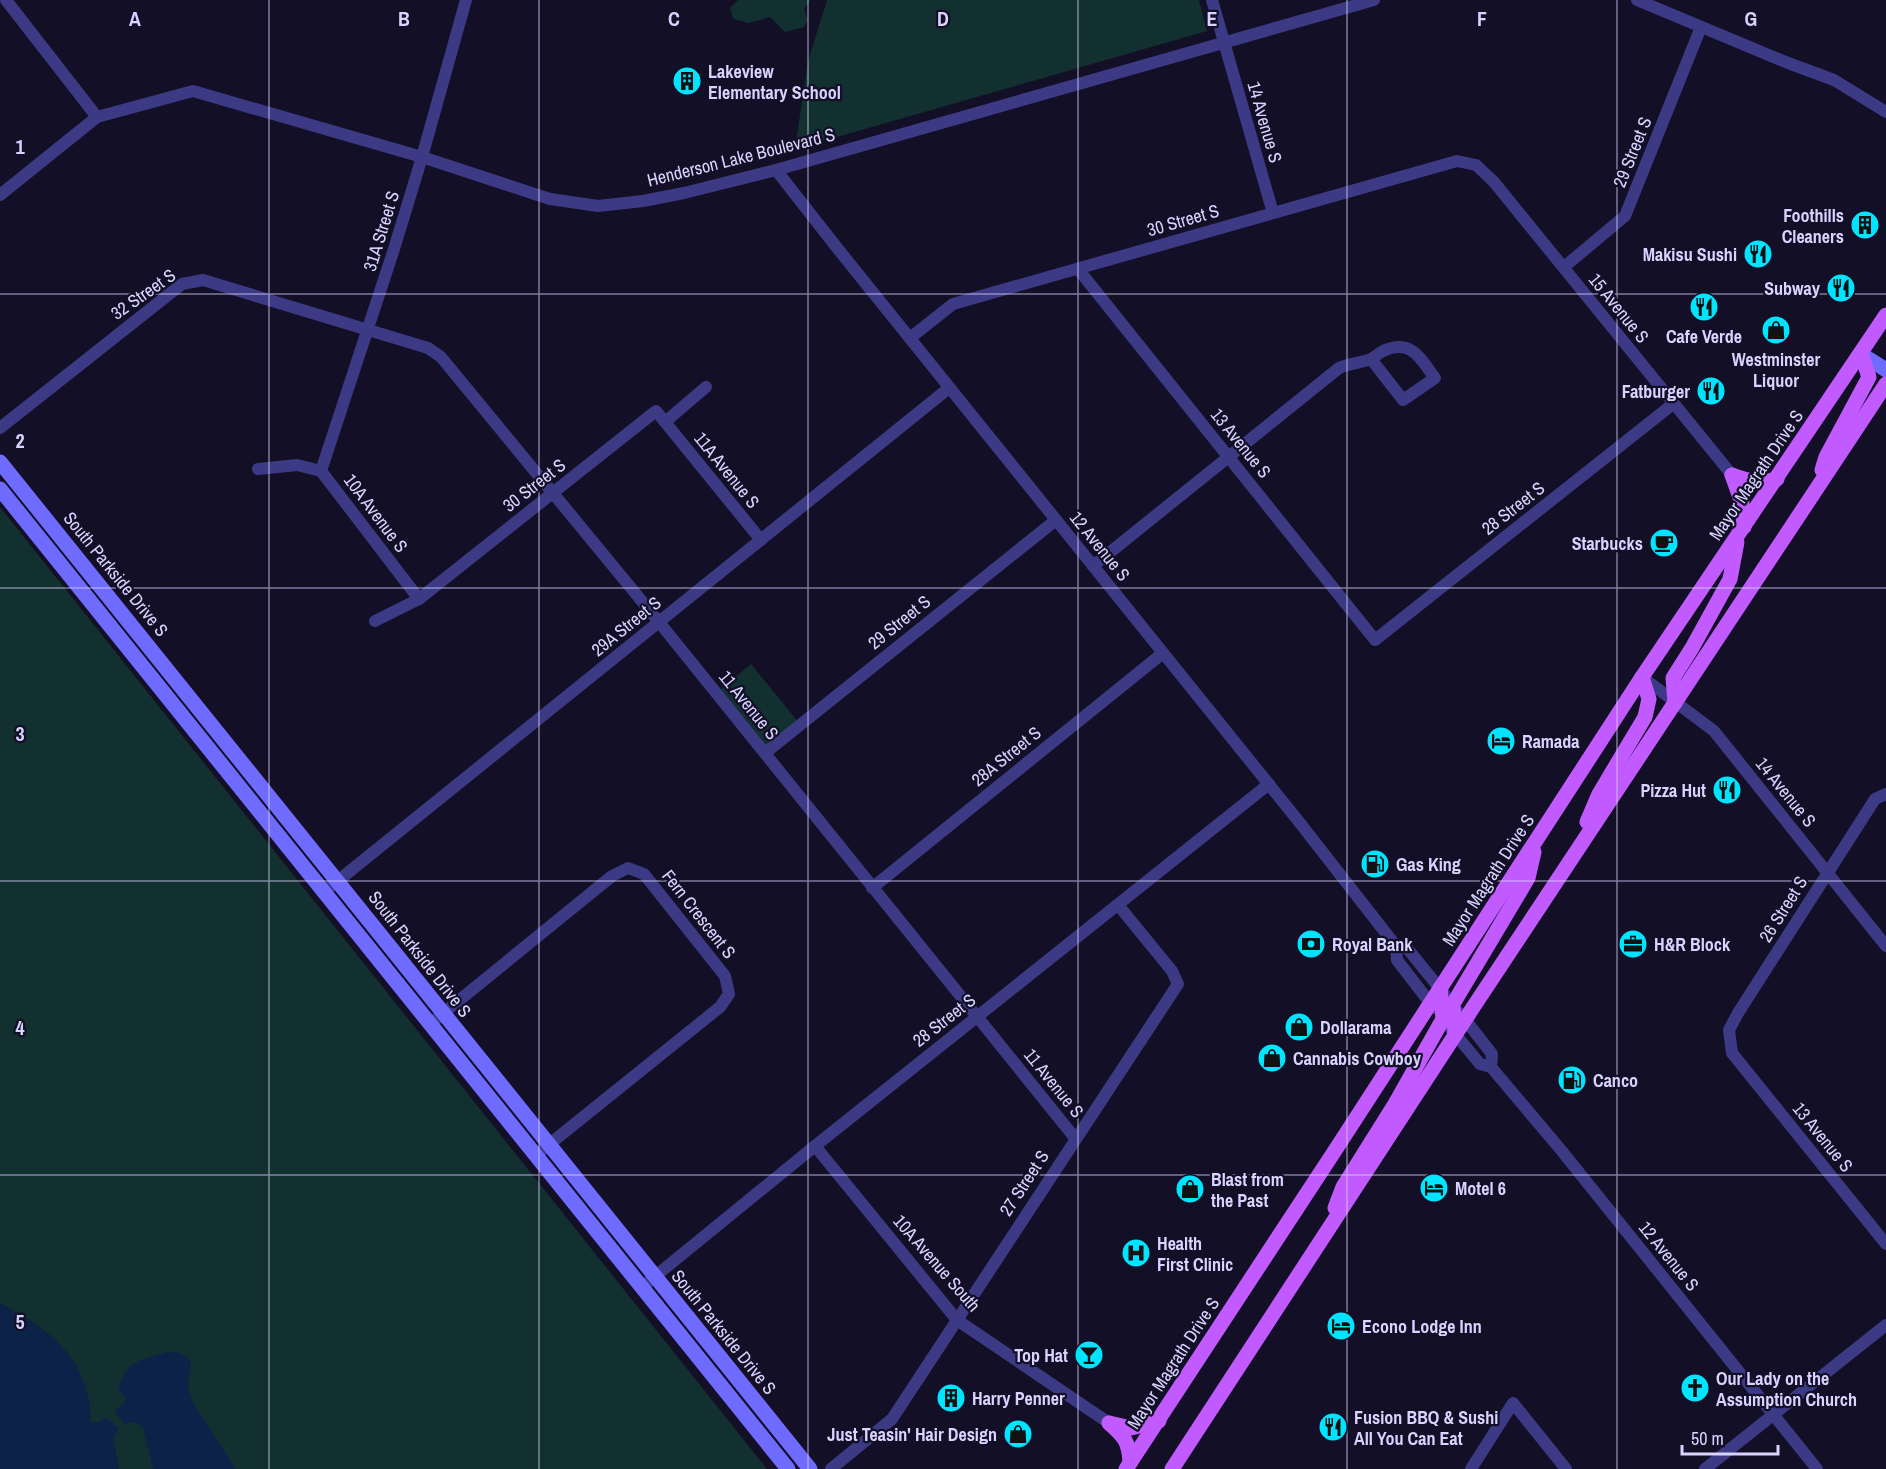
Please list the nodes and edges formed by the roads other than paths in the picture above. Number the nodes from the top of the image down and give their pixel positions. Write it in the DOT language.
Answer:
graph roads {
  1 [pos="6,0"];
  2 [pos="466,0"];
  3 [pos="1212,0"];
  4 [pos="1374,0"];
  5 [pos="1637,0"];
  6 [pos="1701,27"];
  7 [pos="1224,41"];
  8 [pos="1886,112"];
  9 [pos="97,117"];
  10 [pos="422,158"];
  11 [pos="1476,165"];
  12 [pos="776,170"];
  13 [pos="0,195"];
  14 [pos="1273,213"];
  15 [pos="1564,267"];
  16 [pos="1078,269"];
  17 [pos="1886,315"];
  18 [pos="368,331"];
  19 [pos="910,338"];
  20 [pos="1861,354"];
  21 [pos="1371,359"];
  22 [pos="1886,370"];
  23 [pos="1886,384"];
  24 [pos="706,387"];
  25 [pos="949,388"];
  26 [pos="1673,404"];
  27 [pos="665,422"];
  28 [pos="0,428"];
  29 [pos="1228,456"];
  30 [pos="0,462"];
  31 [pos="258,469"];
  32 [pos="321,471"];
  33 [pos="1732,475"];
  34 [pos="1777,479"];
  35 [pos="0,489"];
  36 [pos="1816,489"];
  37 [pos="554,492"];
  38 [pos="1056,519"];
  39 [pos="1741,531"];
  40 [pos="761,540"];
  41 [pos="1093,566"];
  42 [pos="419,599"];
  43 [pos="375,621"];
  44 [pos="659,622"];
  45 [pos="1375,640"];
  46 [pos="1163,653"];
  47 [pos="1642,677"];
  48 [pos="1675,702"];
  49 [pos="765,753"];
  50 [pos="1269,784"];
  51 [pos="1886,794"];
  52 [pos="1537,841"];
  53 [pos="1571,860"];
  54 [pos="1827,873"];
  55 [pos="338,881"];
  56 [pos="872,888"];
  57 [pos="324,892"];
  58 [pos="1119,906"];
  59 [pos="1396,946"];
  60 [pos="1886,946"];
  61 [pos="1440,988"];
  62 [pos="1430,1003"];
  63 [pos="1453,1004"];
  64 [pos="442,1014"];
  65 [pos="977,1017"];
  66 [pos="1443,1019"];
  67 [pos="1465,1020"];
  68 [pos="430,1024"];
  69 [pos="1455,1035"];
  70 [pos="1732,1053"];
  71 [pos="1491,1067"];
  72 [pos="1075,1138"];
  73 [pos="549,1144"];
  74 [pos="815,1146"];
  75 [pos="536,1155"];
  76 [pos="1323,1237"];
  77 [pos="1886,1244"];
  78 [pos="648,1282"];
  79 [pos="957,1320"];
  80 [pos="1886,1325"];
  81 [pos="1773,1415"];
  82 [pos="1159,1421"];
  83 [pos="1109,1423"];
  84 [pos="1128,1466"];
  85 [pos="788,1469"];
  86 [pos="810,1469"];
  87 [pos="831,1469"];
  88 [pos="1172,1469"];
  89 [pos="1471,1469"];
  90 [pos="1566,1469"];
  91 [pos="1706,1469"];
  92 [pos="1817,1469"];
  1 -- 9 [label="street"];
  2 -- 10 [label="street, 31A Street S"];
  3 -- 7 [label="street, 14 Avenue S"];
  4 -- 7 [label="street, Henderson Lake Boulevard S"];
  5 -- 6 [label="street"];
  6 -- 8 [label="street"];
  6 -- 15 [label="street, 29 Street S"];
  7 -- 12 [label="street, Henderson Lake Boulevard S"];
  7 -- 14 [label="street, 14 Avenue S"];
  9 -- 10 [label="street, Henderson Lake Boulevard S"];
  9 -- 13 [label="street, Henderson Lake Boulevard S"];
  10 -- 12 [label="street, Henderson Lake Boulevard S"];
  10 -- 18 [label="street, 31A Street S"];
  11 -- 14 [label="street, 30 Street S"];
  11 -- 15 [label="street, 15 Avenue S"];
  12 -- 19 [label="street, 12 Avenue S"];
  14 -- 16 [label="street, 30 Street S"];
  15 -- 26 [label="street, 15 Avenue S"];
  16 -- 19 [label="street, 30 Street S"];
  16 -- 29 [label="street, 13 Avenue S"];
  17 -- 20 [label="main road, Mayor Magrath Drive S"];
  18 -- 28 [label="street, 32 Street S"];
  18 -- 32 [label="street, 31A Street S"];
  18 -- 37 [label="street, 11 Avenue S"];
  19 -- 25 [label="street, 12 Avenue S"];
  20 -- 22 [label="main road"];
  20 -- 34 [label="main road, Mayor Magrath Drive S"];
  20 -- 36 [label="main road"];
  21 -- 21 [label="street"];
  21 -- 29 [label="street"];
  23 -- 36 [label="main road"];
  24 -- 27 [label="street"];
  25 -- 38 [label="street, 12 Avenue S"];
  25 -- 40 [label="street, 29A Street S"];
  26 -- 33 [label="street, 15 Avenue S"];
  26 -- 45 [label="street, 28 Street S"];
  27 -- 37 [label="street, 30 Street S"];
  27 -- 40 [label="street, 11A Avenue S"];
  29 -- 41 [label="street"];
  29 -- 45 [label="street, 13 Avenue S"];
  30 -- 55 [label="main road, South Parkside Drive S"];
  31 -- 32 [label="street, 10A Avenue S"];
  32 -- 42 [label="street, 10A Avenue S"];
  33 -- 34 [label="main road"];
  33 -- 39 [label="main road"];
  34 -- 39 [label="main road, Mayor Magrath Drive S"];
  35 -- 57 [label="main road, South Parkside Drive S"];
  36 -- 48 [label="main road"];
  37 -- 42 [label="street, 30 Street S"];
  37 -- 44 [label="street, 11 Avenue S"];
  38 -- 41 [label="street, 12 Avenue S"];
  38 -- 49 [label="street, 29 Street S"];
  39 -- 47 [label="main road, Mayor Magrath Drive S"];
  39 -- 48 [label="main road"];
  40 -- 44 [label="street, 29A Street S"];
  41 -- 46 [label="street, 12 Avenue S"];
  42 -- 43 [label="street, 30 Street S"];
  44 -- 49 [label="street, 11 Avenue S"];
  44 -- 55 [label="street, 29A Street S"];
  46 -- 50 [label="street, 12 Avenue S"];
  46 -- 56 [label="street, 28A Street S"];
  47 -- 48 [label="street, 14 Avenue S"];
  47 -- 52 [label="main road, Mayor Magrath Drive S"];
  47 -- 53 [label="main road"];
  48 -- 53 [label="main road"];
  48 -- 54 [label="street, 14 Avenue S"];
  49 -- 56 [label="street, 11 Avenue S"];
  50 -- 58 [label="street, 28 Street S"];
  50 -- 59 [label="street, 12 Avenue S"];
  51 -- 54 [label="street, 26 Street S"];
  52 -- 61 [label="main road, Mayor Magrath Drive S"];
  52 -- 63 [label="main road"];
  53 -- 67 [label="main road"];
  54 -- 60 [label="street, 14 Avenue S"];
  54 -- 70 [label="street, 26 Street S"];
  55 -- 57 [label="street, 29A Street S"];
  55 -- 64 [label="main road, South Parkside Drive S"];
  56 -- 65 [label="street, 11 Avenue S"];
  57 -- 68 [label="main road, South Parkside Drive S"];
  58 -- 65 [label="street, 28 Street S"];
  58 -- 72 [label="street, 27 Street S"];
  59 -- 61 [label="street, 12 Avenue S"];
  59 -- 62 [label="street, 12 Avenue S"];
  61 -- 62 [label="main road, Mayor Magrath Drive S"];
  61 -- 63 [label="street, 12 Avenue S"];
  61 -- 66 [label="main road"];
  62 -- 66 [label="street, 12 Avenue S"];
  62 -- 82 [label="main road, Mayor Magrath Drive S"];
  63 -- 67 [label="street, 12 Avenue S"];
  63 -- 69 [label="main road"];
  64 -- 68 [label="street, Fern Crescent S"];
  64 -- 73 [label="main road, South Parkside Drive S"];
  64 -- 73 [label="street, Fern Crescent S"];
  65 -- 72 [label="street, 11 Avenue S"];
  65 -- 74 [label="street, 28 Street S"];
  66 -- 69 [label="street, 12 Avenue S"];
  66 -- 76 [label="main road"];
  67 -- 69 [label="main road"];
  67 -- 71 [label="street, 12 Avenue S"];
  68 -- 75 [label="main road, South Parkside Drive S"];
  69 -- 71 [label="street, 12 Avenue S"];
  69 -- 76 [label="main road"];
  70 -- 77 [label="street, 13 Avenue S"];
  71 -- 81 [label="street, 12 Avenue S"];
  72 -- 79 [label="street, 27 Street S"];
  73 -- 75 [label="street, Fern Crescent S"];
  73 -- 78 [label="main road, South Parkside Drive S"];
  74 -- 78 [label="street, 28 Street S"];
  74 -- 79 [label="street, 10A Avenue South"];
  75 -- 78 [label="main road, South Parkside Drive S"];
  76 -- 88 [label="main road"];
  78 -- 85 [label="main road, South Parkside Drive S"];
  78 -- 86 [label="main road, South Parkside Drive S"];
  79 -- 83 [label="street, 10A Avenue South"];
  79 -- 87 [label="street, 27 Street S"];
  80 -- 81 [label="street"];
  81 -- 91 [label="street"];
  81 -- 92 [label="street, 12 Avenue S"];
  82 -- 83 [label="main road"];
  82 -- 84 [label="main road, Mayor Magrath Drive S"];
  83 -- 84 [label="main road"];
  89 -- 90 [label="street"];
}
